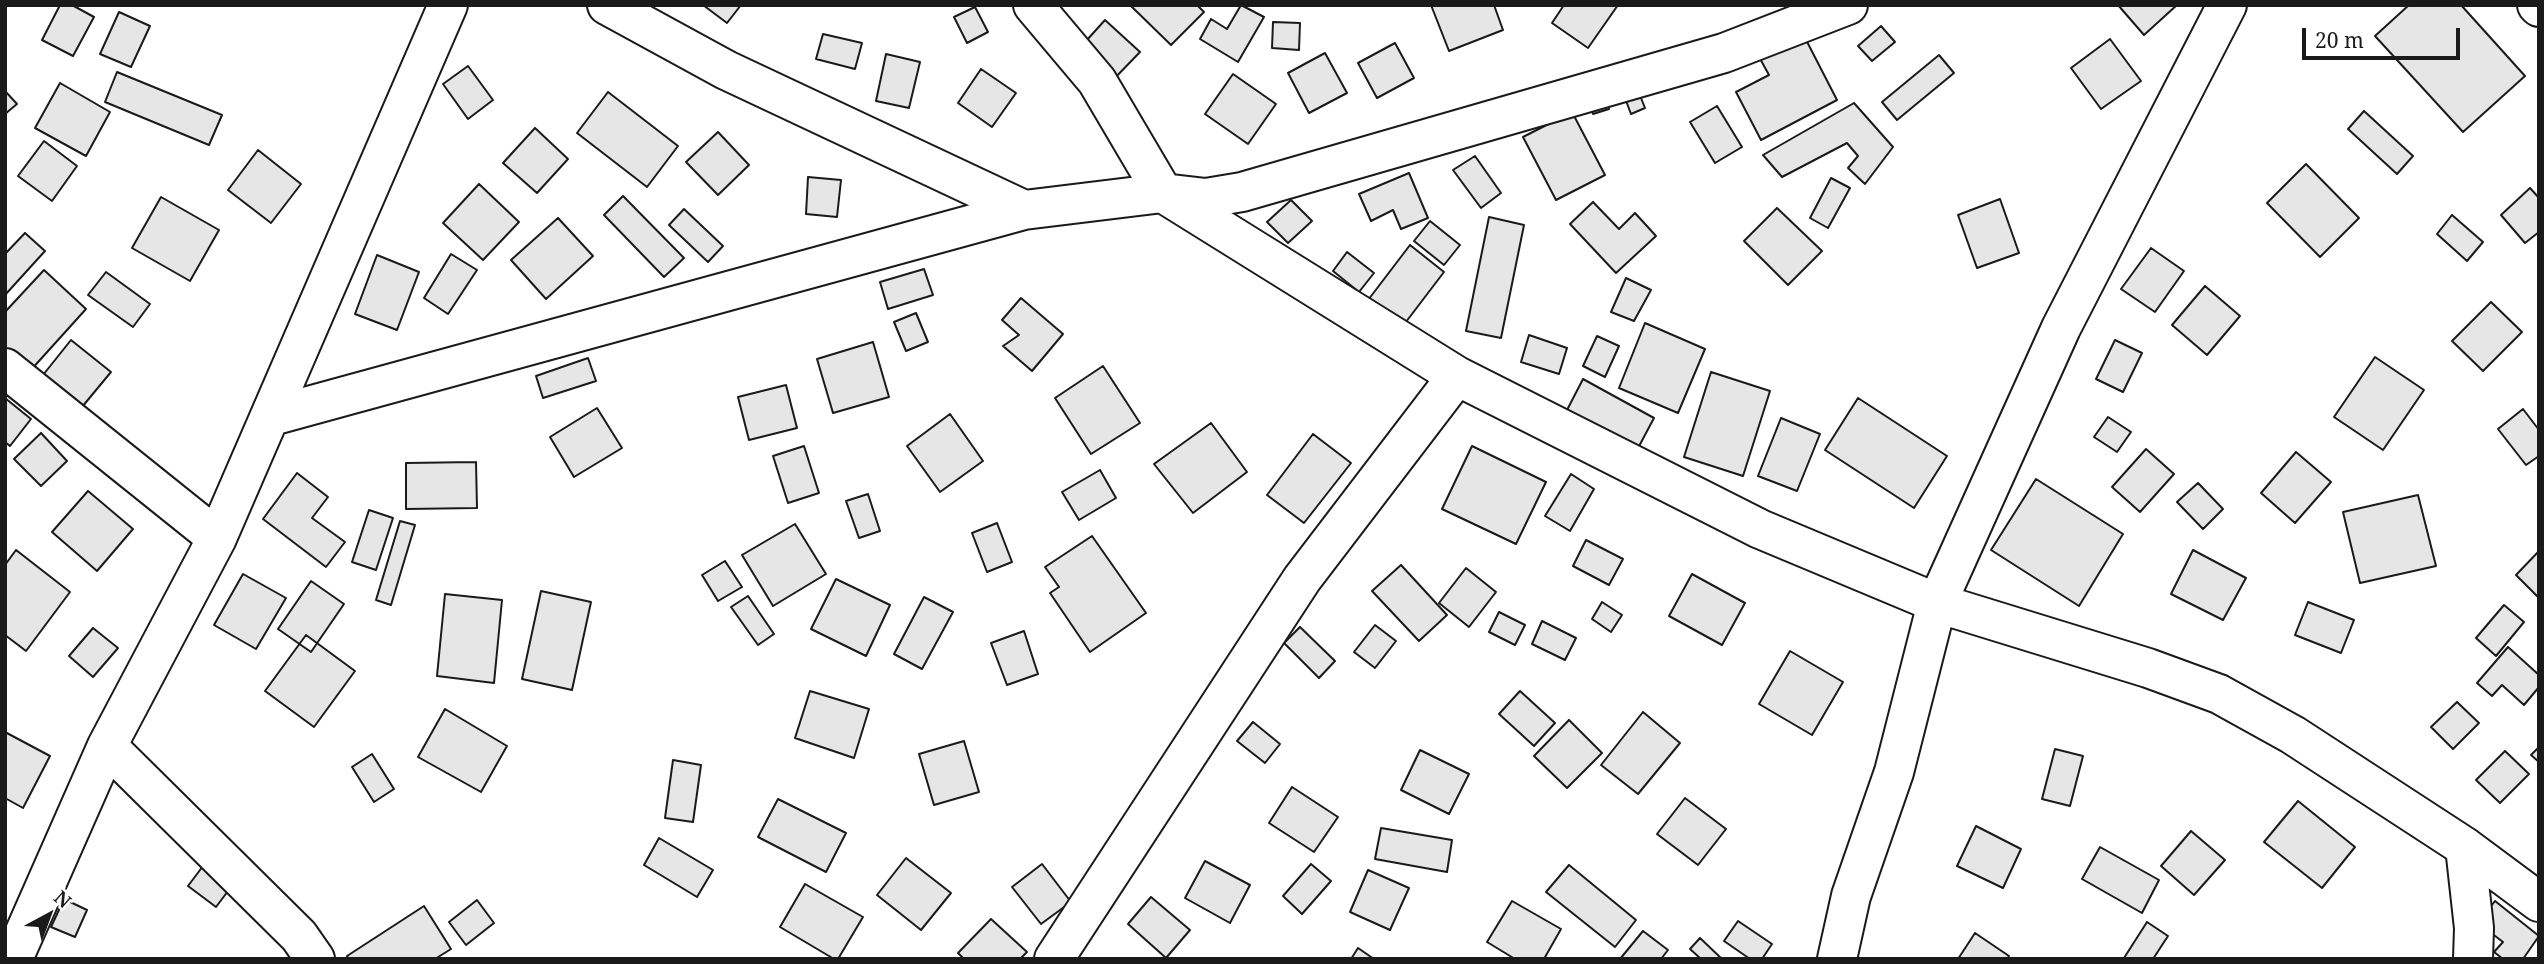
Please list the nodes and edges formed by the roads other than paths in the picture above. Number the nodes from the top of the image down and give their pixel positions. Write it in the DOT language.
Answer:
graph roads {
  1 [pos="448,5"];
  2 [pos="607,5"];
  3 [pos="1033,5"];
  4 [pos="1848,5"];
  5 [pos="2227,5"];
  6 [pos="1163,193"];
  7 [pos="1024,210"];
  8 [pos="5,368"];
  9 [pos="1457,376"];
  10 [pos="271,416"];
  11 [pos="217,538"];
  12 [pos="1937,603"];
  13 [pos="107,747"];
  14 [pos="2465,846"];
  15 [pos="2539,902"];
  16 [pos="13,959"];
  17 [pos="315,959"];
  18 [pos="1054,959"];
  19 [pos="1837,959"];
  20 [pos="2473,959"];
  1 -- 10 [label="street"];
  2 -- 7 [label="street"];
  3 -- 6 [label="street"];
  4 -- 6 [label="street"];
  5 -- 12 [label="street"];
  6 -- 7 [label="street"];
  6 -- 9 [label="street"];
  7 -- 10 [label="street"];
  8 -- 11 [label="street"];
  9 -- 12 [label="street"];
  9 -- 18 [label="street"];
  10 -- 11 [label="street"];
  11 -- 13 [label="street"];
  12 -- 14 [label="street"];
  12 -- 19 [label="street"];
  13 -- 16 [label="street"];
  13 -- 17 [label="street"];
  14 -- 15 [label="street"];
  14 -- 20 [label="street"];
}
